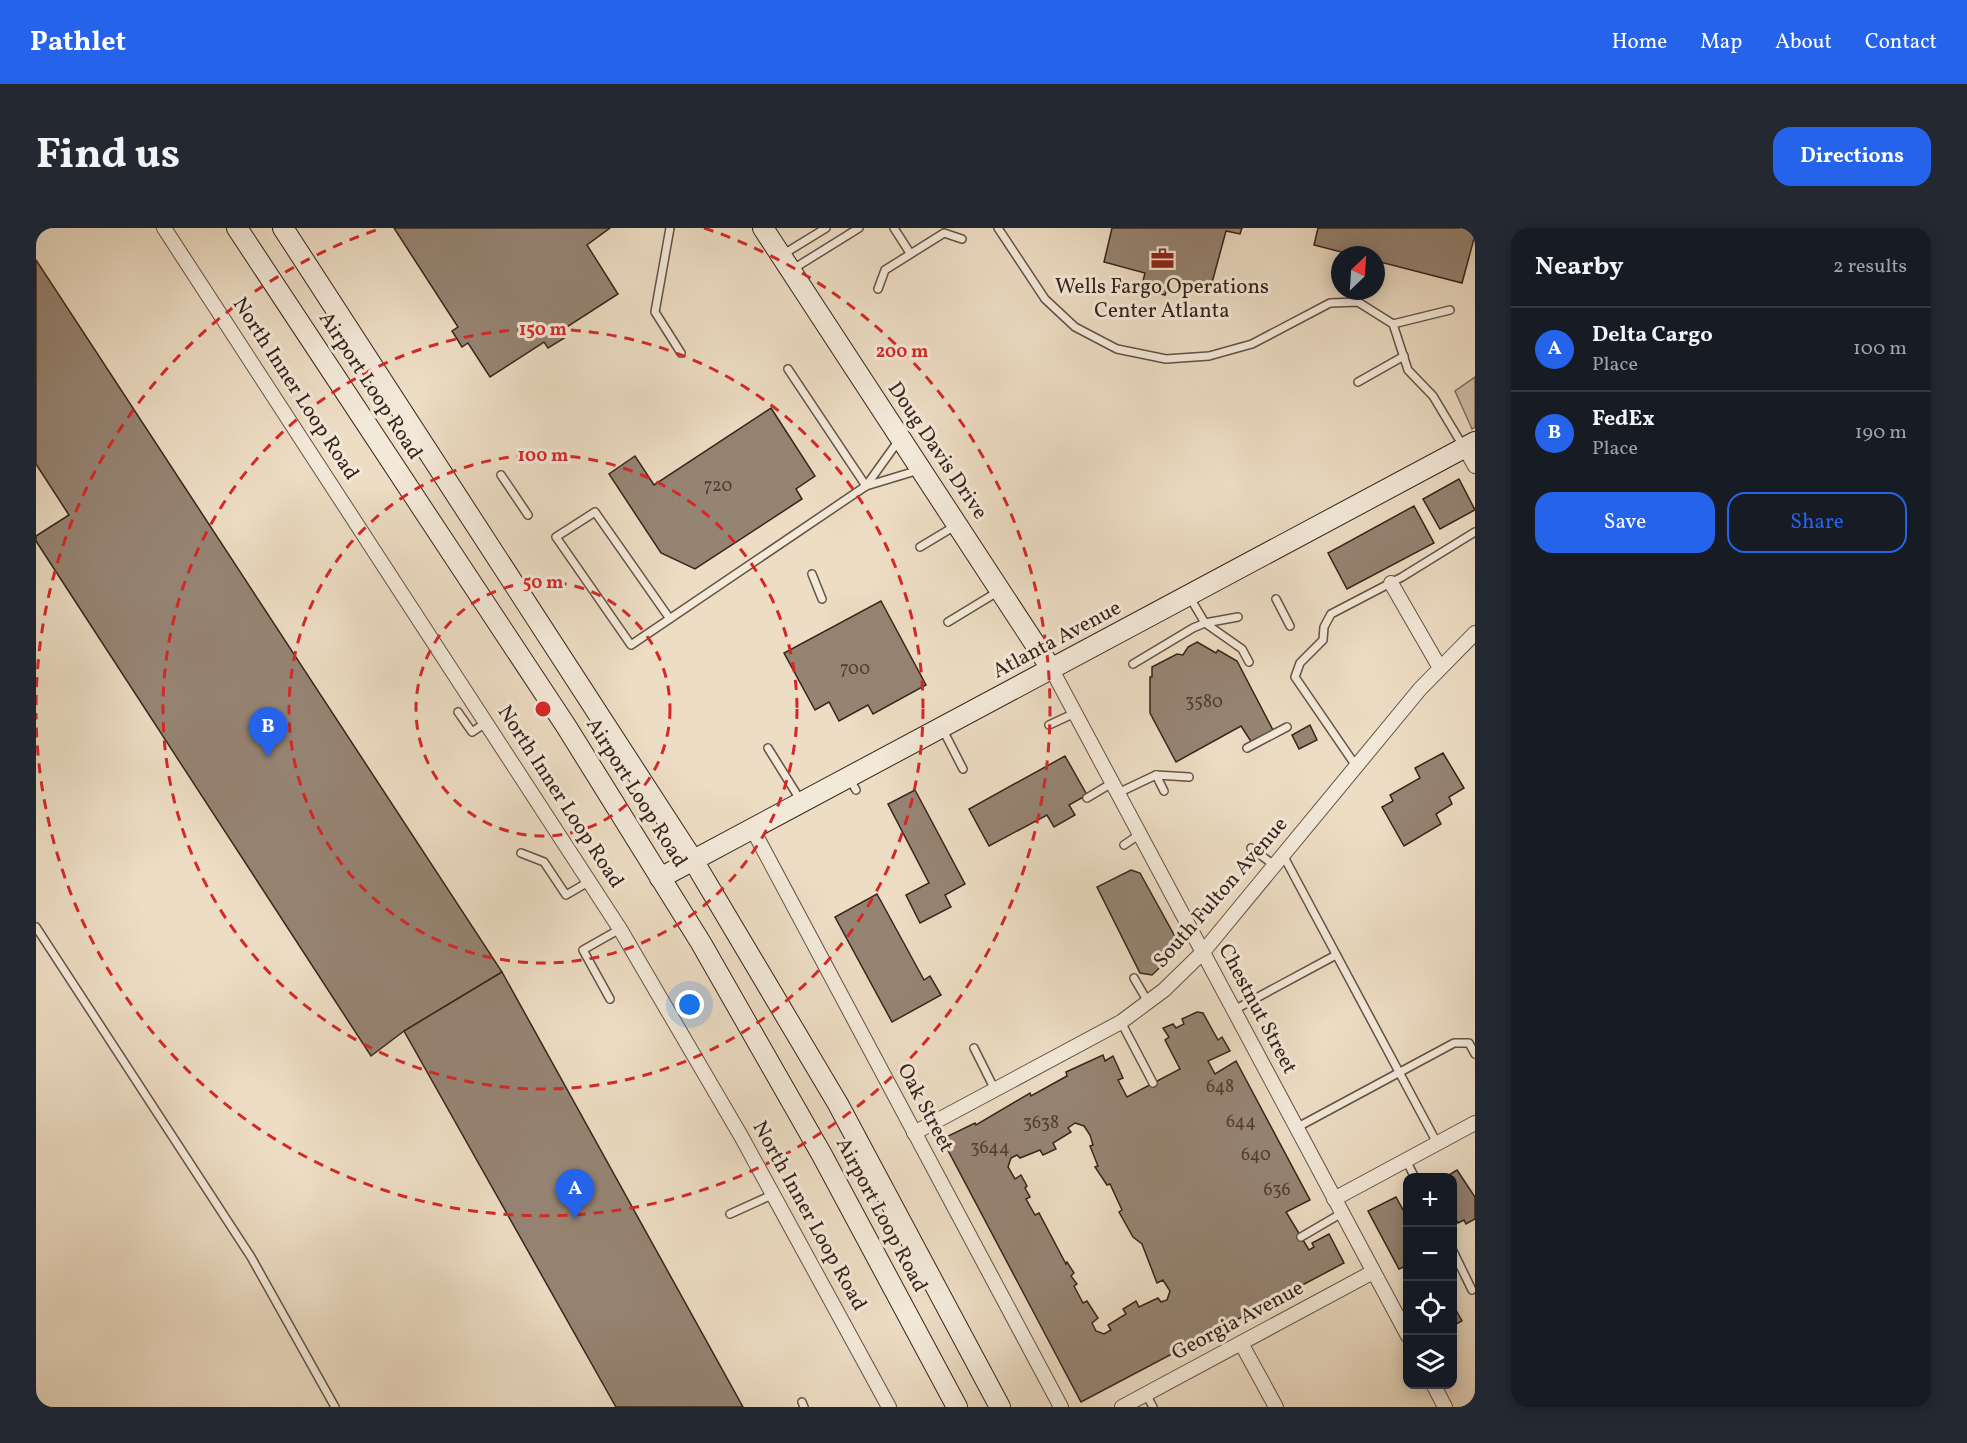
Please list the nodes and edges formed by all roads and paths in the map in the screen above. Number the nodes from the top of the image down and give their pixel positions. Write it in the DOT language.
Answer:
graph roads {
  1 [pos="164,228"];
  2 [pos="237,228"];
  3 [pos="283,228"];
  4 [pos="670,228"];
  5 [pos="763,228"];
  6 [pos="826,228"];
  7 [pos="859,228"];
  8 [pos="894,228"];
  9 [pos="998,228"];
  10 [pos="962,240"];
  11 [pos="910,253"];
  12 [pos="786,263"];
  13 [pos="878,289"];
  14 [pos="1450,310"];
  15 [pos="1393,324"];
  16 [pos="681,353"];
  17 [pos="1404,356"];
  18 [pos="788,369"];
  19 [pos="1358,382"];
  20 [pos="899,440"];
  21 [pos="1470,445"];
  22 [pos="1475,466"];
  23 [pos="919,470"];
  24 [pos="501,475"];
  25 [pos="866,486"];
  26 [pos="528,515"];
  27 [pos="957,524"];
  28 [pos="1475,532"];
  29 [pos="920,547"];
  30 [pos="812,574"];
  31 [pos="1391,583"];
  32 [pos="1000,590"];
  33 [pos="1189,596"];
  34 [pos="822,599"];
  35 [pos="1276,599"];
  36 [pos="1238,617"];
  37 [pos="670,619"];
  38 [pos="948,622"];
  39 [pos="1205,623"];
  40 [pos="1290,626"];
  41 [pos="1475,633"];
  42 [pos="1250,662"];
  43 [pos="1132,664"];
  44 [pos="1440,668"];
  45 [pos="1052,670"];
  46 [pos="458,712"];
  47 [pos="1075,713"];
  48 [pos="487,722"];
  49 [pos="1049,725"];
  50 [pos="1287,727"];
  51 [pos="942,728"];
  52 [pos="768,748"];
  53 [pos="1247,748"];
  54 [pos="1356,766"];
  55 [pos="963,769"];
  56 [pos="1155,775"];
  57 [pos="1189,777"];
  58 [pos="1115,788"];
  59 [pos="1164,791"];
  60 [pos="1087,798"];
  61 [pos="802,803"];
  62 [pos="753,830"];
  63 [pos="1140,834"];
  64 [pos="1124,844"];
  65 [pos="1251,848"];
  66 [pos="521,853"];
  67 [pos="693,860"];
  68 [pos="1278,860"];
  69 [pos="660,878"];
  70 [pos="590,881"];
  71 [pos="36,927"];
  72 [pos="620,929"];
  73 [pos="1203,952"];
  74 [pos="1336,955"];
  75 [pos="1134,978"];
  76 [pos="610,999"];
  77 [pos="1148,1002"];
  78 [pos="1234,1010"];
  79 [pos="1121,1022"];
  80 [pos="974,1047"];
  81 [pos="1475,1054"];
  82 [pos="1399,1072"];
  83 [pos="1153,1083"];
  84 [pos="995,1090"];
  85 [pos="1475,1123"];
  86 [pos="1296,1128"];
  87 [pos="914,1133"];
  88 [pos="1437,1143"];
  89 [pos="1406,1160"];
  90 [pos="1412,1173"];
  91 [pos="774,1194"];
  92 [pos="1334,1199"];
  93 [pos="1342,1213"];
  94 [pos="730,1214"];
  95 [pos="1301,1237"];
  96 [pos="1457,1259"];
  97 [pos="1373,1272"];
  98 [pos="1472,1290"];
  99 [pos="1406,1335"];
  100 [pos="1241,1343"];
  101 [pos="1436,1389"];
  102 [pos="1146,1394"];
  103 [pos="1444,1403"];
  104 [pos="335,1407"];
  105 [pos="889,1407"];
  106 [pos="957,1407"];
  107 [pos="1000,1407"];
  108 [pos="1061,1407"];
  109 [pos="1122,1407"];
  110 [pos="1153,1407"];
  111 [pos="1276,1407"];
  112 [pos="1429,1407"];
  1 -- 48 [label="street, North Inner Loop Road"];
  2 -- 69 [label="main road, Airport Loop Road"];
  3 -- 67 [label="main road, Airport Loop Road"];
  4 -- 16 [label="lane"];
  5 -- 12 [label="main road, Doug Davis Drive"];
  6 -- 12 [label="lane"];
  7 -- 12 [label="lane"];
  8 -- 11 [label="lane"];
  9 -- 15 [label="lane"];
  10 -- 11 [label="lane"];
  11 -- 13 [label="lane"];
  12 -- 20 [label="main road, Doug Davis Drive"];
  14 -- 15 [label="lane"];
  15 -- 17 [label="lane"];
  17 -- 19 [label="lane"];
  17 -- 21 [label="lane"];
  18 -- 25 [label="lane"];
  20 -- 23 [label="main road, Doug Davis Drive"];
  20 -- 25 [label="lane"];
  21 -- 22 [label="street"];
  21 -- 33 [label="main road, Atlanta Avenue"];
  23 -- 25 [label="lane"];
  23 -- 27 [label="main road, Doug Davis Drive"];
  24 -- 26 [label="lane"];
  25 -- 37 [label="lane"];
  27 -- 29 [label="lane"];
  27 -- 32 [label="main road, Doug Davis Drive"];
  28 -- 31 [label="lane"];
  30 -- 34 [label="lane"];
  31 -- 44 [label="street"];
  31 -- 54 [label="lane"];
  32 -- 38 [label="lane"];
  32 -- 45 [label="main road, Doug Davis Drive"];
  33 -- 39 [label="lane"];
  33 -- 45 [label="main road, Atlanta Avenue"];
  35 -- 40 [label="lane"];
  36 -- 39 [label="lane"];
  37 -- 37 [label="lane"];
  39 -- 42 [label="lane"];
  39 -- 43 [label="lane"];
  41 -- 44 [label="street, South Fulton Avenue"];
  44 -- 54 [label="street, South Fulton Avenue"];
  45 -- 47 [label="street, Chestnut Street"];
  45 -- 51 [label="main road, Atlanta Avenue"];
  46 -- 48 [label="lane"];
  47 -- 49 [label="lane"];
  47 -- 58 [label="street, Chestnut Street"];
  48 -- 70 [label="street, North Inner Loop Road"];
  50 -- 53 [label="lane"];
  51 -- 55 [label="lane"];
  51 -- 61 [label="main road, Atlanta Avenue"];
  52 -- 61 [label="lane"];
  54 -- 68 [label="street, South Fulton Avenue"];
  56 -- 57 [label="lane"];
  56 -- 58 [label="lane"];
  56 -- 59 [label="lane"];
  58 -- 60 [label="lane"];
  58 -- 63 [label="street, Chestnut Street"];
  61 -- 62 [label="main road, Atlanta Avenue"];
  62 -- 67 [label="main road, Atlanta Avenue"];
  62 -- 87 [label="street, Oak Street"];
  63 -- 64 [label="lane"];
  63 -- 73 [label="street, Chestnut Street"];
  65 -- 68 [label="lane"];
  66 -- 70 [label="lane"];
  67 -- 69 [label="main road, Atlanta Avenue"];
  67 -- 107 [label="main road, Airport Loop Road"];
  68 -- 73 [label="street, South Fulton Avenue"];
  68 -- 74 [label="lane"];
  69 -- 106 [label="main road, Airport Loop Road"];
  70 -- 72 [label="street, North Inner Loop Road"];
  71 -- 104 [label="lane"];
  72 -- 76 [label="lane"];
  72 -- 91 [label="street, North Inner Loop Road"];
  73 -- 77 [label="street, South Fulton Avenue"];
  73 -- 78 [label="street, Chestnut Street"];
  74 -- 78 [label="lane"];
  74 -- 82 [label="lane"];
  75 -- 77 [label="lane"];
  77 -- 79 [label="street, South Fulton Avenue"];
  78 -- 86 [label="street, Chestnut Street"];
  79 -- 83 [label="lane"];
  79 -- 84 [label="street, South Fulton Avenue"];
  80 -- 84 [label="lane"];
  81 -- 82 [label="lane"];
  82 -- 86 [label="lane"];
  82 -- 88 [label="lane"];
  84 -- 87 [label="street, South Fulton Avenue"];
  85 -- 88 [label="street"];
  86 -- 92 [label="street, Chestnut Street"];
  87 -- 108 [label="street, Oak Street"];
  88 -- 89 [label="street"];
  89 -- 90 [label="lane"];
  89 -- 92 [label="street"];
  91 -- 94 [label="lane"];
  91 -- 105 [label="street, North Inner Loop Road"];
  92 -- 93 [label="street, Chestnut Street"];
  93 -- 95 [label="lane"];
  93 -- 97 [label="street, Chestnut Street"];
  96 -- 98 [label="lane"];
  97 -- 99 [label="street, Chestnut Street"];
  97 -- 100 [label="street, Georgia Avenue"];
  100 -- 102 [label="street, Georgia Avenue"];
  100 -- 111 [label="street"];
  101 -- 103 [label="street"];
  102 -- 109 [label="street, Georgia Avenue"];
  102 -- 110 [label="lane"];
  103 -- 112 [label="street"];
}
